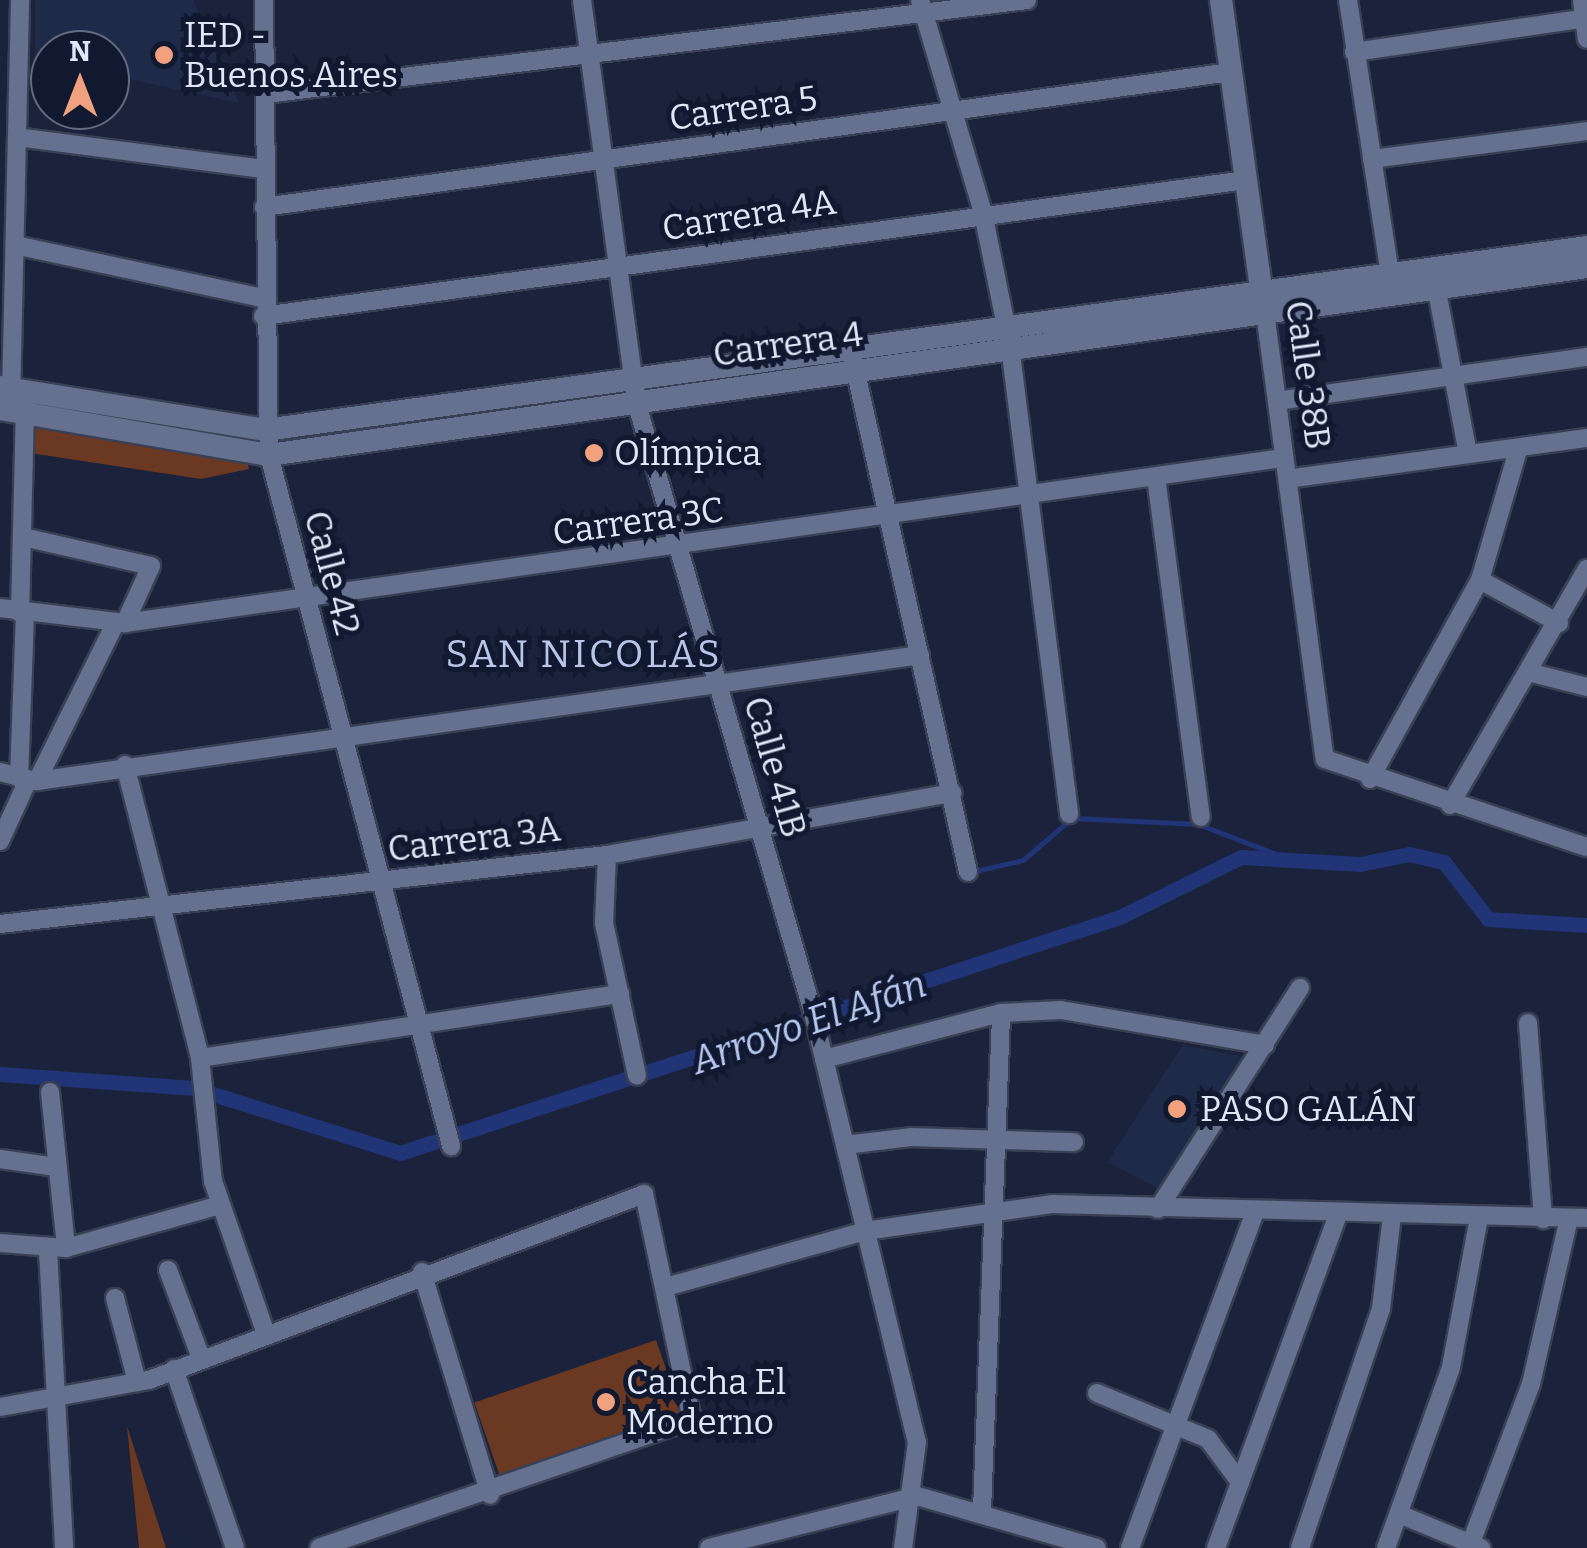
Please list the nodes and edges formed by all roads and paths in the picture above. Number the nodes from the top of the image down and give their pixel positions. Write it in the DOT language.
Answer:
graph roads {
  1 [pos="20,0"];
  2 [pos="264,0"];
  3 [pos="582,0"];
  4 [pos="1027,0"];
  5 [pos="1221,0"];
  6 [pos="1348,0"];
  7 [pos="921,7"];
  8 [pos="1585,12"];
  9 [pos="1587,39"];
  10 [pos="1354,52"];
  11 [pos="591,59"];
  12 [pos="1231,72"];
  13 [pos="266,94"];
  14 [pos="957,112"];
  15 [pos="1587,131"];
  16 [pos="18,137"];
  17 [pos="1372,159"];
  18 [pos="602,160"];
  19 [pos="264,169"];
  20 [pos="1246,180"];
  21 [pos="264,206"];
  22 [pos="983,213"];
  23 [pos="15,244"];
  24 [pos="1587,247"];
  25 [pos="616,268"];
  26 [pos="1587,268"];
  27 [pos="7,276"];
  28 [pos="1391,283"];
  29 [pos="1436,286"];
  30 [pos="1263,303"];
  31 [pos="262,308"];
  32 [pos="1008,338"];
  33 [pos="1587,358"];
  34 [pos="854,360"];
  35 [pos="1452,376"];
  36 [pos="635,392"];
  37 [pos="12,400"];
  38 [pos="1284,400"];
  39 [pos="265,430"];
  40 [pos="1587,438"];
  41 [pos="1518,450"];
  42 [pos="1468,453"];
  43 [pos="269,455"];
  44 [pos="1284,458"];
  45 [pos="1156,477"];
  46 [pos="1294,478"];
  47 [pos="1028,496"];
  48 [pos="891,516"];
  49 [pos="23,537"];
  50 [pos="682,548"];
  51 [pos="1587,569"];
  52 [pos="1480,580"];
  53 [pos="302,601"];
  54 [pos="0,608"];
  55 [pos="23,613"];
  56 [pos="1558,623"];
  57 [pos="120,624"];
  58 [pos="920,655"];
  59 [pos="1532,673"];
  60 [pos="718,686"];
  61 [pos="1587,687"];
  62 [pos="343,732"];
  63 [pos="125,764"];
  64 [pos="0,772"];
  65 [pos="1370,779"];
  66 [pos="28,780"];
  67 [pos="952,794"];
  68 [pos="1450,805"];
  69 [pos="1069,814"];
  70 [pos="1201,816"];
  71 [pos="760,834"];
  72 [pos="0,840"];
  73 [pos="1587,847"];
  74 [pos="607,855"];
  75 [pos="968,872"];
  76 [pos="383,883"];
  77 [pos="162,907"];
  78 [pos="0,924"];
  79 [pos="1300,988"];
  80 [pos="620,994"];
  81 [pos="1001,1013"];
  82 [pos="1528,1024"];
  83 [pos="421,1028"];
  84 [pos="1265,1045"];
  85 [pos="824,1059"];
  86 [pos="201,1068"];
  87 [pos="636,1075"];
  88 [pos="50,1092"];
  89 [pos="994,1136"];
  90 [pos="1074,1142"];
  91 [pos="844,1145"];
  92 [pos="451,1146"];
  93 [pos="0,1160"];
  94 [pos="56,1167"];
  95 [pos="220,1205"];
  96 [pos="1158,1209"];
  97 [pos="993,1212"];
  98 [pos="1255,1212"];
  99 [pos="1338,1214"];
  100 [pos="1392,1216"];
  101 [pos="1479,1218"];
  102 [pos="1578,1218"];
  103 [pos="1544,1219"];
  104 [pos="866,1231"];
  105 [pos="0,1242"];
  106 [pos="57,1249"];
  107 [pos="168,1270"];
  108 [pos="422,1272"];
  109 [pos="666,1287"];
  110 [pos="115,1298"];
  111 [pos="265,1331"];
  112 [pos="201,1358"];
  113 [pos="174,1369"];
  114 [pos="137,1382"];
  115 [pos="1096,1393"];
  116 [pos="54,1397"];
  117 [pos="0,1407"];
  118 [pos="1176,1423"];
  119 [pos="1240,1482"];
  120 [pos="490,1495"];
  121 [pos="917,1496"];
  122 [pos="982,1510"];
  123 [pos="1399,1514"];
  124 [pos="1474,1546"];
  125 [pos="64,1548"];
  126 [pos="235,1548"];
  127 [pos="319,1548"];
  128 [pos="709,1548"];
  129 [pos="904,1548"];
  130 [pos="1097,1548"];
  131 [pos="1130,1548"];
  132 [pos="1216,1548"];
  133 [pos="1300,1548"];
  134 [pos="1386,1548"];
  1 -- 16 [label="street"];
  2 -- 13 [label="street, Calle 42"];
  3 -- 11 [label="street, Calle 41B"];
  4 -- 7 [label="street"];
  5 -- 12 [label="street, Calle 38B"];
  6 -- 10 [label="street"];
  7 -- 11 [label="street"];
  7 -- 14 [label="street"];
  8 -- 9 [label="street"];
  8 -- 10 [label="street"];
  10 -- 17 [label="street"];
  11 -- 13 [label="street"];
  11 -- 18 [label="street, Calle 41B"];
  12 -- 14 [label="street, Carrera 5"];
  12 -- 20 [label="street, Calle 38B"];
  13 -- 19 [label="street, Calle 42"];
  14 -- 18 [label="street, Carrera 5"];
  14 -- 22 [label="street"];
  15 -- 17 [label="street"];
  16 -- 19 [label="street"];
  16 -- 23 [label="street"];
  17 -- 28 [label="street"];
  18 -- 21 [label="street, Carrera 5"];
  18 -- 25 [label="street, Calle 41B"];
  19 -- 21 [label="street, Calle 42"];
  20 -- 22 [label="street, Carrera 4A"];
  20 -- 30 [label="street, Calle 38B"];
  21 -- 31 [label="street, Calle 42"];
  22 -- 25 [label="street, Carrera 4A"];
  22 -- 32 [label="street"];
  23 -- 27 [label="street"];
  23 -- 31 [label="street, Carrera 4A"];
  24 -- 28 [label="street, Carrera 4"];
  25 -- 31 [label="street, Carrera 4A"];
  25 -- 36 [label="street, Calle 41B"];
  26 -- 29 [label="street, Carrera 4"];
  27 -- 37 [label="street"];
  28 -- 29 [label="street, Carrera 4"];
  28 -- 30 [label="street, Carrera 4"];
  29 -- 35 [label="street"];
  30 -- 32 [label="street, Carrera 4"];
  30 -- 44 [label="street, Calle 38B"];
  31 -- 39 [label="street, Calle 42"];
  32 -- 34 [label="street, Carrera 4"];
  32 -- 47 [label="street"];
  33 -- 35 [label="street"];
  34 -- 36 [label="street, Carrera 4"];
  34 -- 48 [label="street"];
  35 -- 38 [label="street"];
  35 -- 42 [label="street"];
  36 -- 39 [label="street, Carrera 4"];
  36 -- 43 [label="street, Carrera 4"];
  36 -- 50 [label="street, Calle 41B"];
  37 -- 39 [label="street, Carrera 4"];
  37 -- 43 [label="street, Carrera 4"];
  37 -- 49 [label="street"];
  39 -- 43 [label="street, Calle 42"];
  40 -- 41 [label="street"];
  41 -- 42 [label="street"];
  41 -- 52 [label="street"];
  42 -- 46 [label="street"];
  43 -- 53 [label="street, Calle 42"];
  44 -- 45 [label="street, Carrera 3C"];
  44 -- 65 [label="street, Calle 38B"];
  45 -- 47 [label="street, Carrera 3C"];
  45 -- 70 [label="street"];
  47 -- 48 [label="street, Carrera 3C"];
  47 -- 69 [label="street"];
  48 -- 50 [label="street, Carrera 3C"];
  48 -- 58 [label="street"];
  49 -- 55 [label="street"];
  49 -- 57 [label="street"];
  50 -- 53 [label="street, Carrera 3C"];
  50 -- 60 [label="street, Calle 41B"];
  51 -- 56 [label="street"];
  52 -- 56 [label="street"];
  52 -- 65 [label="street"];
  53 -- 57 [label="street, Carrera 3C"];
  53 -- 62 [label="street, Calle 42"];
  54 -- 55 [label="street, Carrera 3C"];
  55 -- 57 [label="street, Carrera 3C"];
  55 -- 66 [label="street"];
  56 -- 59 [label="street"];
  57 -- 66 [label="street"];
  58 -- 60 [label="street"];
  58 -- 67 [label="street"];
  59 -- 61 [label="street"];
  59 -- 68 [label="street"];
  60 -- 62 [label="street"];
  60 -- 71 [label="street, Calle 41B"];
  62 -- 63 [label="street"];
  62 -- 76 [label="street, Calle 42"];
  63 -- 66 [label="street"];
  63 -- 77 [label="street"];
  64 -- 66 [label="street"];
  65 -- 68 [label="street"];
  66 -- 72 [label="street"];
  67 -- 71 [label="street, Carrera 3A"];
  67 -- 75 [label="street"];
  68 -- 73 [label="street"];
  71 -- 74 [label="street, Carrera 3A"];
  71 -- 85 [label="street, Calle 41B"];
  74 -- 76 [label="street, Carrera 3A"];
  74 -- 80 [label="street"];
  76 -- 77 [label="street, Carrera 3A"];
  76 -- 83 [label="street, Calle 42"];
  77 -- 78 [label="street, Carrera 3A"];
  77 -- 86 [label="street"];
  79 -- 84 [label="street"];
  80 -- 83 [label="street"];
  80 -- 87 [label="street"];
  81 -- 84 [label="street"];
  81 -- 85 [label="street"];
  81 -- 89 [label="street"];
  82 -- 103 [label="street"];
  83 -- 86 [label="street"];
  83 -- 92 [label="street, Calle 42"];
  84 -- 96 [label="street"];
  85 -- 91 [label="street, Calle 41B"];
  86 -- 95 [label="street"];
  88 -- 94 [label="street"];
  89 -- 90 [label="street"];
  89 -- 91 [label="street"];
  89 -- 97 [label="street"];
  91 -- 104 [label="street, Calle 41B"];
  93 -- 94 [label="street"];
  94 -- 106 [label="street"];
  95 -- 106 [label="street"];
  95 -- 111 [label="street"];
  96 -- 97 [label="street"];
  96 -- 98 [label="street"];
  97 -- 104 [label="street"];
  97 -- 122 [label="street"];
  98 -- 99 [label="street"];
  98 -- 118 [label="street"];
  99 -- 100 [label="street"];
  99 -- 119 [label="street"];
  100 -- 101 [label="street"];
  100 -- 133 [label="street"];
  101 -- 103 [label="street"];
  101 -- 123 [label="street"];
  102 -- 103 [label="street"];
  102 -- 124 [label="street"];
  104 -- 109 [label="street"];
  104 -- 121 [label="street, Calle 41B"];
  105 -- 106 [label="street"];
  106 -- 116 [label="street"];
  107 -- 112 [label="street"];
  108 -- 109 [label="street"];
  108 -- 111 [label="street"];
  108 -- 120 [label="street"];
  109 -- 120 [label="street"];
  110 -- 114 [label="street"];
  111 -- 112 [label="street"];
  112 -- 113 [label="street"];
  113 -- 114 [label="street"];
  113 -- 126 [label="street"];
  114 -- 116 [label="street"];
  115 -- 118 [label="street"];
  116 -- 117 [label="street"];
  116 -- 125 [label="street"];
  118 -- 119 [label="street"];
  118 -- 131 [label="street"];
  119 -- 132 [label="street"];
  120 -- 127 [label="street"];
  121 -- 122 [label="street"];
  121 -- 128 [label="street"];
  121 -- 129 [label="street, Calle 41B"];
  122 -- 130 [label="street"];
  123 -- 124 [label="street"];
  123 -- 134 [label="street"];
}
